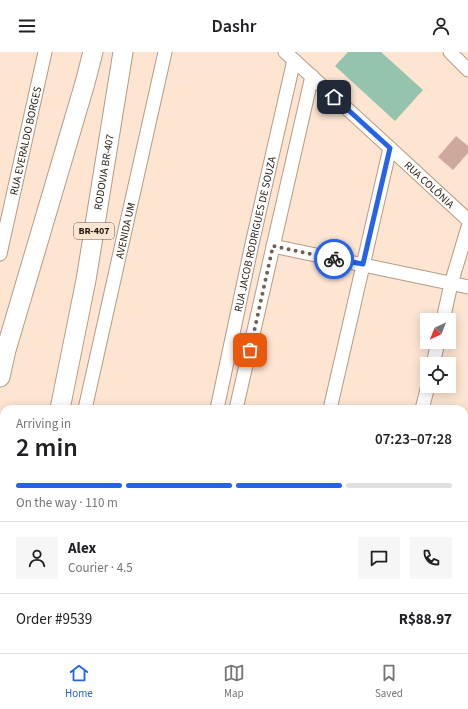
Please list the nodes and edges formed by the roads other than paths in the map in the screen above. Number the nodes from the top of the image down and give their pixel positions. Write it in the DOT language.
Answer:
graph roads {
  1 [pos="45,52"];
  2 [pos="93,52"];
  3 [pos="123,52"];
  4 [pos="165,52"];
  5 [pos="450,52"];
  6 [pos="289,56"];
  7 [pos="468,70"];
  8 [pos="312,76"];
  9 [pos="390,148"];
  10 [pos="468,220"];
  11 [pos="468,227"];
  12 [pos="2,239"];
  13 [pos="273,246"];
  14 [pos="0,254"];
  15 [pos="363,264"];
  16 [pos="451,284"];
  17 [pos="468,287"];
  18 [pos="445,313"];
  19 [pos="3,350"];
  20 [pos="0,377"];
  21 [pos="426,393"];
  22 [pos="61,405"];
  23 [pos="86,405"];
  24 [pos="217,405"];
  25 [pos="237,405"];
  26 [pos="331,405"];
  27 [pos="423,405"];
  1 -- 12 [label="street, RUA EVERALDO BORGES"];
  2 -- 19 [label="highway"];
  3 -- 22 [label="highway, RODOVIA BR-407 / BR-407"];
  4 -- 23 [label="street, AVENIDA UM"];
  5 -- 7 [label="street"];
  6 -- 8 [label="street, RUA COLÔNIA"];
  6 -- 24 [label="street, RUA JACOB RODRIGUES DE SOUZA"];
  8 -- 9 [label="street, RUA COLÔNIA"];
  8 -- 13 [label="street, RUA JACOB RODRIGUES DE SOUZA"];
  9 -- 10 [label="street, RUA COLÔNIA"];
  9 -- 15 [label="street"];
  11 -- 16 [label="street"];
  12 -- 14 [label="street, RUA EVERALDO BORGES"];
  13 -- 15 [label="street"];
  13 -- 25 [label="street, RUA JACOB RODRIGUES DE SOUZA"];
  15 -- 16 [label="street"];
  15 -- 26 [label="street"];
  16 -- 17 [label="street"];
  16 -- 18 [label="street"];
  19 -- 20 [label="highway"];
  21 -- 27 [label="street"];
}
